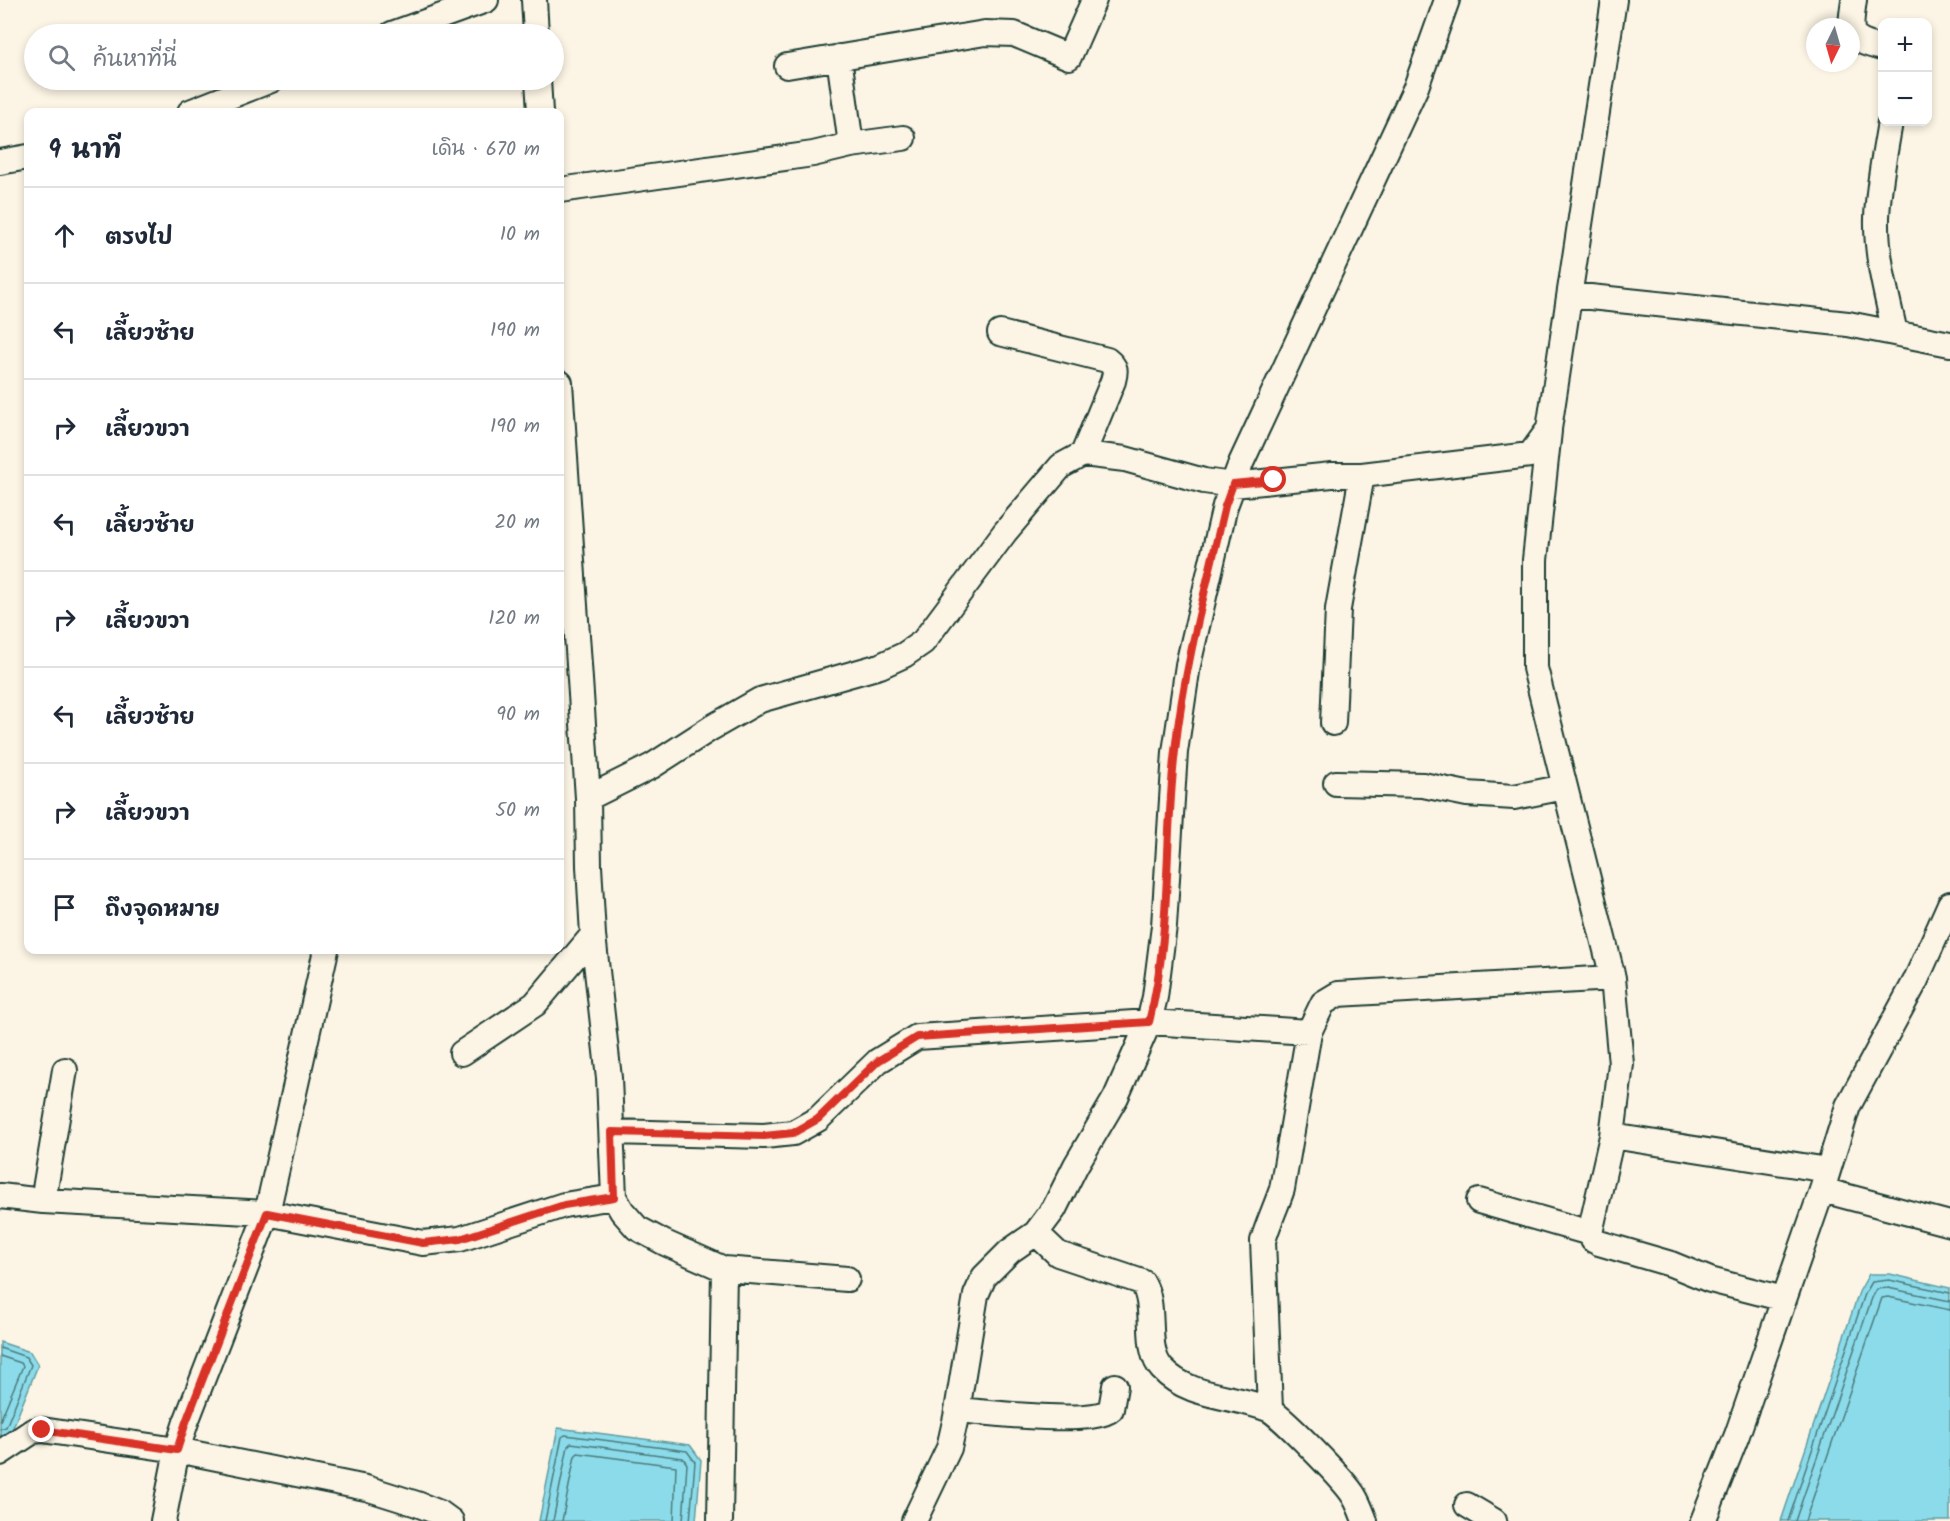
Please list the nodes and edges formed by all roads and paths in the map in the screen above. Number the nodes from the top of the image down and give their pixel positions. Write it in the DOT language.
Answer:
graph roads {
  1 [pos="486,0"];
  2 [pos="534,0"];
  3 [pos="1094,0"];
  4 [pos="1447,0"];
  5 [pos="1614,0"];
  6 [pos="1854,0"];
  7 [pos="420,24"];
  8 [pos="535,24"];
  9 [pos="1878,47"];
  10 [pos="838,57"];
  11 [pos="788,66"];
  12 [pos="246,90"];
  13 [pos="539,90"];
  14 [pos="200,108"];
  15 [pos="540,108"];
  16 [pos="1889,126"];
  17 [pos="903,138"];
  18 [pos="852,145"];
  19 [pos="24,158"];
  20 [pos="0,162"];
  21 [pos="564,189"];
  22 [pos="1571,295"];
  23 [pos="1000,333"];
  24 [pos="1895,333"];
  25 [pos="1950,344"];
  26 [pos="1549,429"];
  27 [pos="1083,454"];
  28 [pos="1362,475"];
  29 [pos="1233,484"];
  30 [pos="564,497"];
  31 [pos="567,582"];
  32 [pos="1333,723"];
  33 [pos="1336,783"];
  34 [pos="1565,787"];
  35 [pos="588,798"];
  36 [pos="1950,904"];
  37 [pos="593,935"];
  38 [pos="325,954"];
  39 [pos="1613,978"];
  40 [pos="1149,1022"];
  41 [pos="1309,1032"];
  42 [pos="462,1053"];
  43 [pos="65,1070"];
  44 [pos="612,1132"];
  45 [pos="1612,1136"];
  46 [pos="1825,1180"];
  47 [pos="0,1196"];
  48 [pos="614,1197"];
  49 [pos="44,1201"];
  50 [pos="1479,1201"];
  51 [pos="267,1213"];
  52 [pos="1950,1224"];
  53 [pos="1036,1233"];
  54 [pos="1590,1233"];
  55 [pos="724,1269"];
  56 [pos="847,1279"];
  57 [pos="1784,1299"];
  58 [pos="1115,1386"];
  59 [pos="1270,1409"];
  60 [pos="957,1410"];
  61 [pos="177,1450"];
  62 [pos="0,1453"];
  63 [pos="1467,1505"];
  64 [pos="163,1521"];
  65 [pos="451,1521"];
  66 [pos="720,1521"];
  67 [pos="914,1521"];
  68 [pos="1365,1521"];
  69 [pos="1494,1521"];
  70 [pos="1703,1521"];
  1 -- 7 [label="street"];
  2 -- 8 [label="street"];
  3 -- 10 [label="street"];
  4 -- 29 [label="street"];
  5 -- 22 [label="street"];
  6 -- 9 [label="street"];
  10 -- 11 [label="street"];
  10 -- 18 [label="street"];
  12 -- 14 [label="street"];
  13 -- 15 [label="street"];
  16 -- 24 [label="street"];
  17 -- 18 [label="street"];
  18 -- 21 [label="street"];
  19 -- 20 [label="street"];
  22 -- 24 [label="street"];
  22 -- 26 [label="street"];
  23 -- 27 [label="street"];
  24 -- 25 [label="street"];
  26 -- 28 [label="street"];
  26 -- 34 [label="street"];
  27 -- 29 [label="street"];
  27 -- 35 [label="street"];
  28 -- 29 [label="street"];
  28 -- 32 [label="street"];
  29 -- 40 [label="street"];
  30 -- 31 [label="street"];
  31 -- 35 [label="street"];
  33 -- 34 [label="street"];
  34 -- 39 [label="street"];
  35 -- 37 [label="street"];
  36 -- 46 [label="street"];
  37 -- 42 [label="street"];
  37 -- 44 [label="street"];
  38 -- 51 [label="street"];
  39 -- 41 [label="street"];
  39 -- 45 [label="street"];
  40 -- 41 [label="street"];
  40 -- 44 [label="street"];
  40 -- 53 [label="street"];
  41 -- 59 [label="street"];
  43 -- 49 [label="street"];
  44 -- 48 [label="street"];
  45 -- 46 [label="street"];
  45 -- 54 [label="street"];
  46 -- 52 [label="street"];
  46 -- 57 [label="street"];
  47 -- 49 [label="street"];
  48 -- 51 [label="street"];
  48 -- 55 [label="street"];
  49 -- 51 [label="street"];
  50 -- 54 [label="street"];
  51 -- 61 [label="street"];
  53 -- 59 [label="street"];
  53 -- 60 [label="street"];
  54 -- 57 [label="street"];
  55 -- 56 [label="street"];
  55 -- 66 [label="street"];
  57 -- 70 [label="street"];
  58 -- 60 [label="street"];
  59 -- 68 [label="street"];
  60 -- 67 [label="street"];
  61 -- 62 [label="street"];
  61 -- 64 [label="street"];
  61 -- 65 [label="street"];
  63 -- 69 [label="street"];
}
